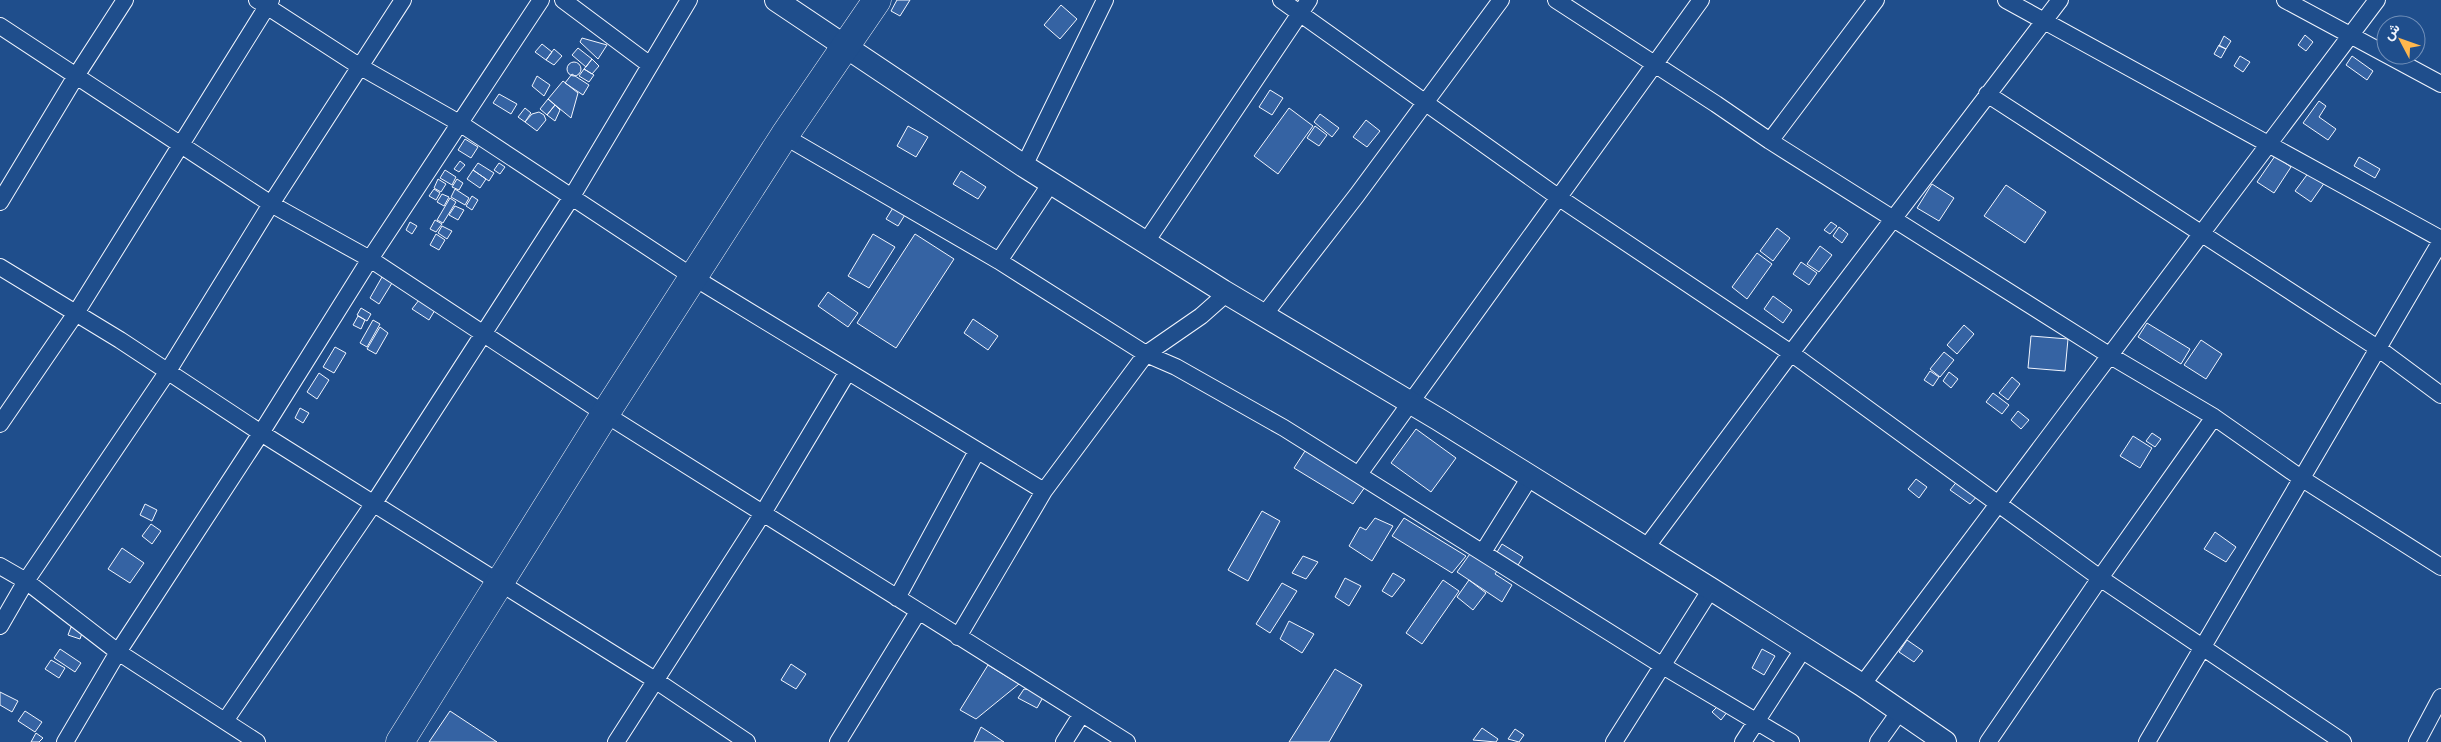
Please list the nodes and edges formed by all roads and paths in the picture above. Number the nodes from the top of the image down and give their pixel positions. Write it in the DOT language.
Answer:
graph roads {
  1 [pos="125,0"];
  2 [pos="402,0"];
  3 [pos="541,0"];
  4 [pos="563,0"];
  5 [pos="689,0"];
  6 [pos="776,0"];
  7 [pos="877,0"];
  8 [pos="1105,0"];
  9 [pos="1281,0"];
  10 [pos="1501,0"];
  11 [pos="1556,0"];
  12 [pos="1701,0"];
  13 [pos="1876,0"];
  14 [pos="2006,0"];
  15 [pos="2060,0"];
  16 [pos="2285,0"];
  17 [pos="2377,0"];
  18 [pos="265,2"];
  19 [pos="1305,6"];
  20 [pos="2044,20"];
  21 [pos="0,26"];
  22 [pos="2348,36"];
  23 [pos="846,47"];
  24 [pos="650,65"];
  25 [pos="359,66"];
  26 [pos="1655,66"];
  27 [pos="76,76"];
  28 [pos="2441,84"];
  29 [pos="1987,94"];
  30 [pos="1426,103"];
  31 [pos="461,124"];
  32 [pos="784,136"];
  33 [pos="1770,141"];
  34 [pos="2266,145"];
  35 [pos="182,146"];
  36 [pos="1024,166"];
  37 [pos="1051,183"];
  38 [pos="1558,197"];
  39 [pos="571,198"];
  40 [pos="0,202"];
  41 [pos="271,204"];
  42 [pos="1894,218"];
  43 [pos="2201,232"];
  44 [pos="2441,240"];
  45 [pos="1146,242"];
  46 [pos="370,259"];
  47 [pos="999,261"];
  48 [pos="0,267"];
  49 [pos="693,277"];
  50 [pos="1227,293"];
  51 [pos="76,313"];
  52 [pos="1264,315"];
  53 [pos="483,334"];
  54 [pos="2379,349"];
  55 [pos="1790,353"];
  56 [pos="1146,354"];
  57 [pos="2109,355"];
  58 [pos="168,371"];
  59 [pos="847,373"];
  60 [pos="2441,395"];
  61 [pos="1408,403"];
  62 [pos="605,414"];
  63 [pos="2214,417"];
  64 [pos="0,424"];
  65 [pos="261,433"];
  66 [pos="977,451"];
  67 [pos="1359,474"];
  68 [pos="1530,477"];
  69 [pos="2301,478"];
  70 [pos="1044,491"];
  71 [pos="374,503"];
  72 [pos="1996,504"];
  73 [pos="763,513"];
  74 [pos="1645,549"];
  75 [pos="1483,552"];
  76 [pos="0,566"];
  77 [pos="2441,566"];
  78 [pos="2100,578"];
  79 [pos="26,581"];
  80 [pos="498,584"];
  81 [pos="1711,589"];
  82 [pos="897,598"];
  83 [pos="918,612"];
  84 [pos="0,626"];
  85 [pos="958,637"];
  86 [pos="1804,648"];
  87 [pos="2201,648"];
  88 [pos="118,652"];
  89 [pos="1663,666"];
  90 [pos="655,680"];
  91 [pos="1862,685"];
  92 [pos="2441,697"];
  93 [pos="1900,711"];
  94 [pos="1081,715"];
  95 [pos="225,721"];
  96 [pos="1756,721"];
  97 [pos="65,742"];
  98 [pos="258,742"];
  99 [pos="400,742"];
  100 [pos="616,742"];
  101 [pos="746,742"];
  102 [pos="838,742"];
  103 [pos="1064,742"];
  104 [pos="1127,742"];
  105 [pos="1614,742"];
  106 [pos="1743,742"];
  107 [pos="1790,742"];
  108 [pos="1878,742"];
  109 [pos="1945,742"];
  110 [pos="1988,742"];
  111 [pos="2147,742"];
  112 [pos="2343,742"];
  113 [pos="2417,742"];
  1 -- 27 [label="street"];
  2 -- 25 [label="street"];
  3 -- 31 [label="street"];
  4 -- 24 [label="street"];
  5 -- 24 [label="street"];
  6 -- 23 [label="street"];
  7 -- 23 [label="highway"];
  8 -- 36 [label="street"];
  9 -- 19 [label="street"];
  10 -- 30 [label="street"];
  11 -- 26 [label="street"];
  12 -- 26 [label="street"];
  13 -- 33 [label="street"];
  14 -- 20 [label="street"];
  15 -- 20 [label="street"];
  16 -- 22 [label="street"];
  17 -- 22 [label="street"];
  18 -- 25 [label="street"];
  18 -- 35 [label="street"];
  19 -- 30 [label="street"];
  19 -- 45 [label="street"];
  20 -- 29 [label="street"];
  20 -- 34 [label="street"];
  21 -- 27 [label="street"];
  22 -- 28 [label="street"];
  22 -- 34 [label="street"];
  23 -- 32 [label="highway"];
  23 -- 36 [label="street"];
  24 -- 39 [label="street"];
  25 -- 31 [label="street"];
  25 -- 41 [label="street"];
  26 -- 33 [label="street"];
  26 -- 38 [label="street"];
  27 -- 35 [label="street"];
  27 -- 40 [label="street"];
  29 -- 42 [label="street"];
  29 -- 43 [label="street"];
  30 -- 38 [label="street"];
  30 -- 52 [label="street"];
  31 -- 39 [label="street"];
  31 -- 46 [label="street"];
  32 -- 47 [label="street"];
  32 -- 49 [label="highway"];
  33 -- 42 [label="street"];
  34 -- 43 [label="street"];
  34 -- 44 [label="street"];
  35 -- 41 [label="street"];
  35 -- 51 [label="street"];
  36 -- 37 [label="street"];
  37 -- 45 [label="street"];
  37 -- 47 [label="street"];
  38 -- 55 [label="street"];
  38 -- 61 [label="street"];
  39 -- 49 [label="street"];
  39 -- 53 [label="street"];
  41 -- 46 [label="street"];
  41 -- 58 [label="street"];
  42 -- 55 [label="street"];
  42 -- 57 [label="street"];
  43 -- 54 [label="street"];
  43 -- 57 [label="street"];
  44 -- 54 [label="street"];
  45 -- 50 [label="street"];
  46 -- 53 [label="street"];
  46 -- 65 [label="street"];
  47 -- 56 [label="street"];
  48 -- 51 [label="street"];
  49 -- 59 [label="street"];
  49 -- 62 [label="highway"];
  50 -- 52 [label="street"];
  50 -- 56 [label="street"];
  51 -- 58 [label="street"];
  51 -- 64 [label="street"];
  52 -- 61 [label="street"];
  53 -- 62 [label="street"];
  53 -- 71 [label="street"];
  54 -- 60 [label="street"];
  54 -- 69 [label="street"];
  55 -- 72 [label="street"];
  55 -- 74 [label="street"];
  56 -- 67 [label="street"];
  56 -- 70 [label="street"];
  57 -- 63 [label="street"];
  57 -- 72 [label="street"];
  58 -- 65 [label="street"];
  58 -- 79 [label="street"];
  59 -- 66 [label="street"];
  59 -- 73 [label="street"];
  61 -- 67 [label="street"];
  61 -- 68 [label="street"];
  62 -- 73 [label="street"];
  62 -- 80 [label="highway"];
  63 -- 69 [label="street"];
  63 -- 78 [label="street"];
  65 -- 71 [label="street"];
  65 -- 88 [label="street"];
  66 -- 70 [label="street"];
  66 -- 82 [label="street"];
  67 -- 75 [label="street"];
  68 -- 74 [label="street"];
  68 -- 75 [label="street"];
  69 -- 77 [label="street"];
  69 -- 87 [label="street"];
  70 -- 85 [label="street"];
  71 -- 80 [label="street"];
  71 -- 95 [label="street"];
  72 -- 78 [label="street"];
  72 -- 91 [label="street"];
  73 -- 82 [label="street"];
  73 -- 90 [label="street"];
  74 -- 81 [label="street"];
  75 -- 89 [label="street"];
  76 -- 79 [label="street"];
  78 -- 87 [label="street"];
  78 -- 110 [label="street"];
  79 -- 84 [label="street"];
  79 -- 88 [label="street"];
  80 -- 90 [label="street"];
  80 -- 99 [label="highway"];
  81 -- 86 [label="street"];
  81 -- 89 [label="street"];
  82 -- 83 [label="street"];
  83 -- 85 [label="street"];
  83 -- 102 [label="street"];
  85 -- 94 [label="street"];
  86 -- 91 [label="street"];
  86 -- 96 [label="street"];
  87 -- 111 [label="street"];
  87 -- 112 [label="street"];
  88 -- 95 [label="street"];
  88 -- 97 [label="street"];
  89 -- 96 [label="street"];
  89 -- 105 [label="street"];
  90 -- 100 [label="street"];
  90 -- 101 [label="street"];
  91 -- 93 [label="street"];
  92 -- 113 [label="street"];
  93 -- 108 [label="street"];
  93 -- 109 [label="street"];
  94 -- 103 [label="street"];
  94 -- 104 [label="street"];
  95 -- 98 [label="street"];
  96 -- 106 [label="street"];
  96 -- 107 [label="street"];
}
